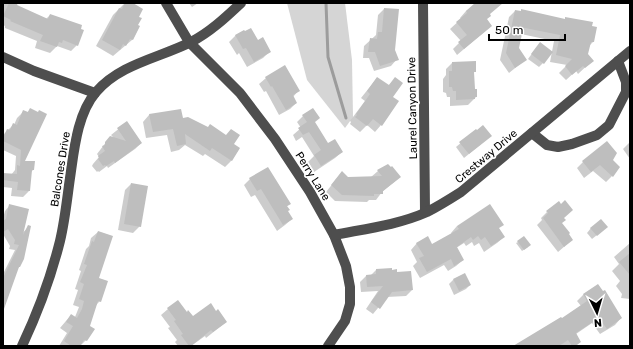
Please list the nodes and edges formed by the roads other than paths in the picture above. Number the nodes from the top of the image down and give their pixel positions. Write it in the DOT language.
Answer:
graph roads {
  1 [pos="166,3"];
  2 [pos="241,3"];
  3 [pos="423,3"];
  4 [pos="189,42"];
  5 [pos="630,51"];
  6 [pos="3,57"];
  7 [pos="618,62"];
  8 [pos="95,93"];
  9 [pos="532,133"];
  10 [pos="425,212"];
  11 [pos="334,235"];
  12 [pos="22,346"];
  13 [pos="328,346"];
  1 -- 4 [label="street, Perry Lane"];
  2 -- 4 [label="street, Balcones Drive"];
  3 -- 10 [label="street, Laurel Canyon Drive"];
  4 -- 8 [label="street, Balcones Drive"];
  4 -- 11 [label="street, Perry Lane"];
  5 -- 7 [label="street, Crestway Drive"];
  6 -- 8 [label="street"];
  7 -- 9 [label="street, Crestway Drive"];
  7 -- 9 [label="street"];
  8 -- 12 [label="street, Balcones Drive"];
  9 -- 10 [label="street, Crestway Drive"];
  10 -- 11 [label="street, Crestway Drive"];
  11 -- 13 [label="street, Perry Lane"];
}
